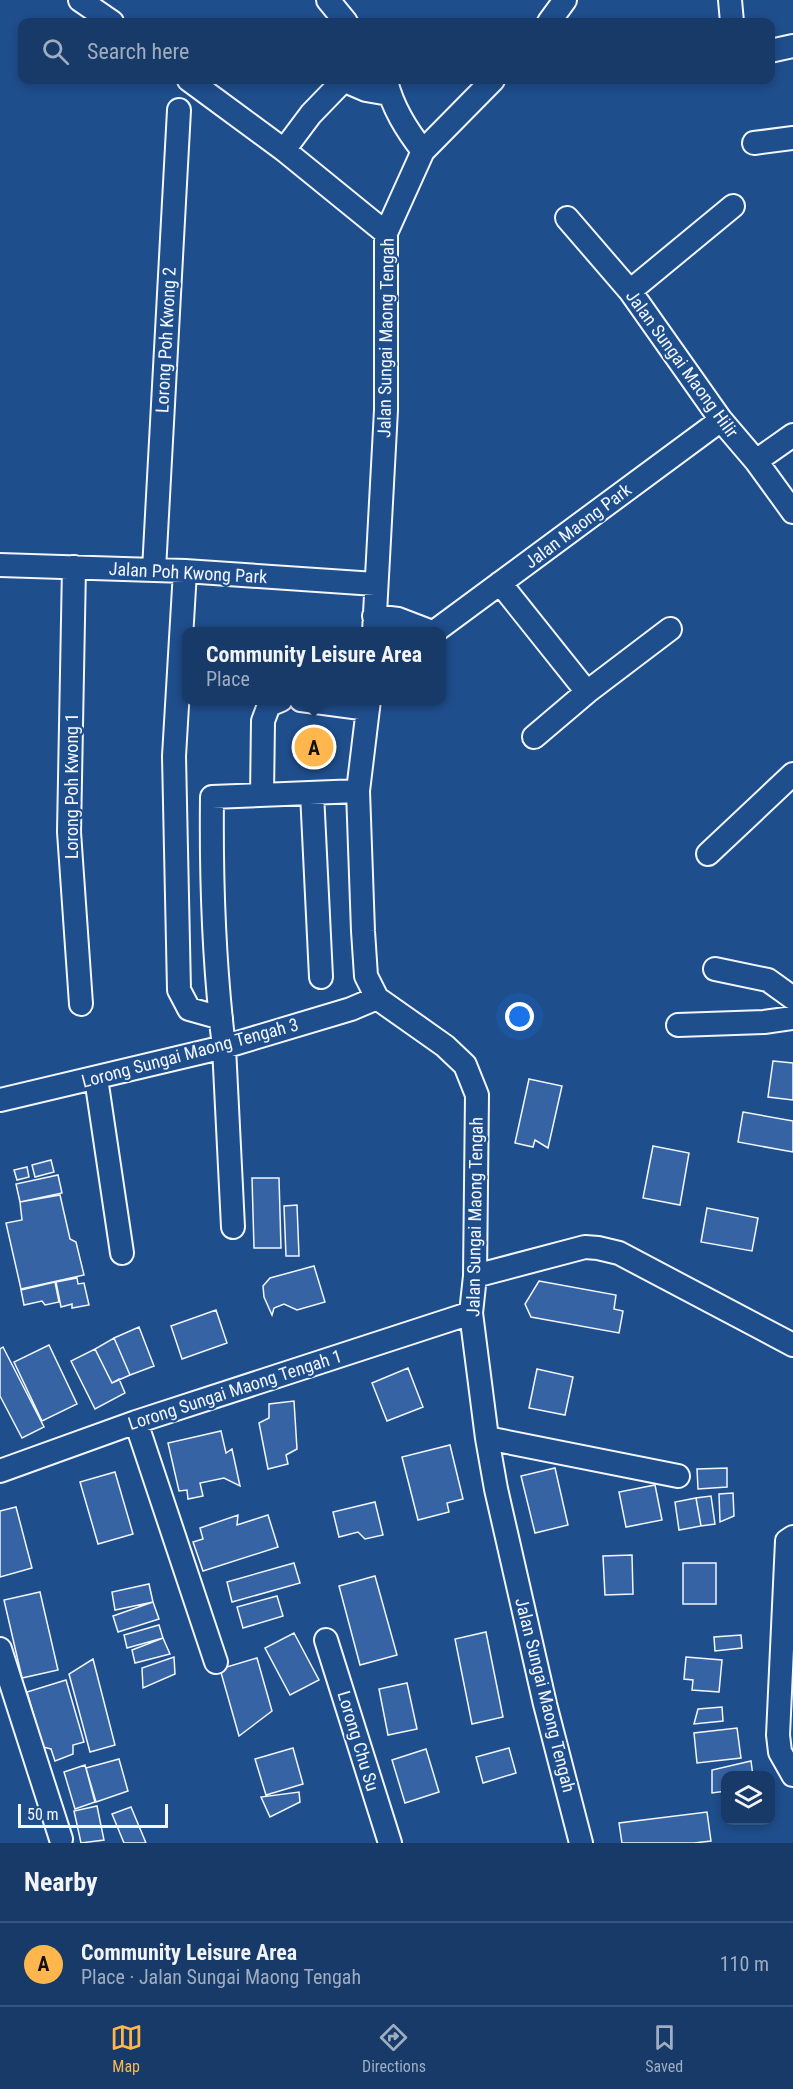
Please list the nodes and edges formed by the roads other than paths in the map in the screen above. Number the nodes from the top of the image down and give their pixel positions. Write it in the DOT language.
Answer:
graph roads {
  1 [pos="80,0"];
  2 [pos="328,0"];
  3 [pos="565,0"];
  4 [pos="730,0"];
  5 [pos="106,18"];
  6 [pos="343,18"];
  7 [pos="552,18"];
  8 [pos="732,18"];
  9 [pos="793,46"];
  10 [pos="775,50"];
  11 [pos="194,84"];
  12 [pos="340,84"];
  13 [pos="352,84"];
  14 [pos="489,84"];
  15 [pos="388,87"];
  16 [pos="178,110"];
  17 [pos="793,138"];
  18 [pos="754,142"];
  19 [pos="284,150"];
  20 [pos="423,151"];
  21 [pos="733,206"];
  22 [pos="567,218"];
  23 [pos="386,233"];
  24 [pos="630,291"];
  25 [pos="721,420"];
  26 [pos="793,435"];
  27 [pos="756,461"];
  28 [pos="793,512"];
  29 [pos="0,565"];
  30 [pos="74,567"];
  31 [pos="154,570"];
  32 [pos="185,571"];
  33 [pos="500,583"];
  34 [pos="375,584"];
  35 [pos="374,624"];
  36 [pos="420,627"];
  37 [pos="440,627"];
  38 [pos="670,629"];
  39 [pos="587,692"];
  40 [pos="269,705"];
  41 [pos="368,705"];
  42 [pos="534,737"];
  43 [pos="793,774"];
  44 [pos="358,791"];
  45 [pos="312,793"];
  46 [pos="262,795"];
  47 [pos="175,796"];
  48 [pos="212,797"];
  49 [pos="708,854"];
  50 [pos="715,969"];
  51 [pos="321,977"];
  52 [pos="378,998"];
  53 [pos="793,998"];
  54 [pos="81,1004"];
  55 [pos="221,1018"];
  56 [pos="793,1018"];
  57 [pos="678,1025"];
  58 [pos="225,1047"];
  59 [pos="96,1078"];
  60 [pos="0,1100"];
  61 [pos="233,1227"];
  62 [pos="122,1254"];
  63 [pos="475,1276"];
  64 [pos="471,1313"];
  65 [pos="793,1345"];
  66 [pos="136,1422"];
  67 [pos="487,1438"];
  68 [pos="0,1471"];
  69 [pos="678,1476"];
  70 [pos="793,1537"];
  71 [pos="326,1640"];
  72 [pos="0,1649"];
  73 [pos="216,1662"];
  74 [pos="790,1764"];
  75 [pos="61,1839"];
  76 [pos="390,1843"];
  77 [pos="580,1843"];
  1 -- 5 [label="street"];
  2 -- 6 [label="street"];
  3 -- 7 [label="street"];
  4 -- 8 [label="street"];
  9 -- 10 [label="street"];
  11 -- 19 [label="street"];
  12 -- 19 [label="street"];
  13 -- 15 [label="street"];
  14 -- 20 [label="street, Jalan Sungai Maong Tengah"];
  15 -- 20 [label="street"];
  16 -- 31 [label="street, Lorong Poh Kwong 2"];
  17 -- 18 [label="street"];
  19 -- 23 [label="street"];
  20 -- 23 [label="street, Jalan Sungai Maong Tengah"];
  21 -- 24 [label="street"];
  22 -- 24 [label="street, Jalan Sungai Maong Hilir"];
  23 -- 34 [label="street, Jalan Sungai Maong Tengah"];
  24 -- 25 [label="street, Jalan Sungai Maong Hilir"];
  25 -- 27 [label="street, Jalan Sungai Maong Hilir"];
  25 -- 33 [label="street, Jalan Maong Park"];
  26 -- 27 [label="street"];
  27 -- 28 [label="street, Jalan Sungai Maong Hilir"];
  29 -- 30 [label="street, Jalan Poh Kwong Park"];
  30 -- 31 [label="street, Jalan Poh Kwong Park"];
  30 -- 54 [label="street, Lorong Poh Kwong 1"];
  31 -- 32 [label="street, Jalan Poh Kwong Park"];
  32 -- 34 [label="street, Jalan Poh Kwong Park"];
  32 -- 47 [label="street"];
  33 -- 37 [label="street, Jalan Maong Park"];
  33 -- 39 [label="street"];
  34 -- 35 [label="street, Jalan Sungai Maong Tengah"];
  35 -- 36 [label="street, Jalan Maong Park"];
  38 -- 39 [label="street"];
  39 -- 42 [label="street"];
  40 -- 46 [label="street"];
  41 -- 44 [label="street, Jalan Sungai Maong Tengah"];
  43 -- 49 [label="street"];
  44 -- 45 [label="street"];
  44 -- 52 [label="street, Jalan Sungai Maong Tengah"];
  45 -- 46 [label="street"];
  45 -- 51 [label="street"];
  46 -- 48 [label="street"];
  47 -- 48 [label="street"];
  47 -- 55 [label="street"];
  48 -- 55 [label="street"];
  50 -- 53 [label="street"];
  52 -- 58 [label="street, Lorong Sungai Maong Tengah 3"];
  52 -- 63 [label="street, Jalan Sungai Maong Tengah"];
  55 -- 58 [label="street"];
  56 -- 57 [label="street"];
  58 -- 59 [label="street, Lorong Sungai Maong Tengah 3"];
  58 -- 61 [label="street"];
  59 -- 60 [label="street, Lorong Sungai Maong Tengah 3"];
  59 -- 62 [label="street"];
  63 -- 64 [label="street, Jalan Sungai Maong Tengah"];
  63 -- 65 [label="street"];
  64 -- 66 [label="street, Lorong Sungai Maong Tengah 1"];
  64 -- 67 [label="street, Jalan Sungai Maong Tengah"];
  66 -- 68 [label="street, Lorong Sungai Maong Tengah 1"];
  66 -- 73 [label="street"];
  67 -- 69 [label="street"];
  67 -- 77 [label="street, Jalan Sungai Maong Tengah"];
  70 -- 74 [label="street"];
  71 -- 76 [label="street, Lorong Chu Su"];
  72 -- 75 [label="street"];
}
